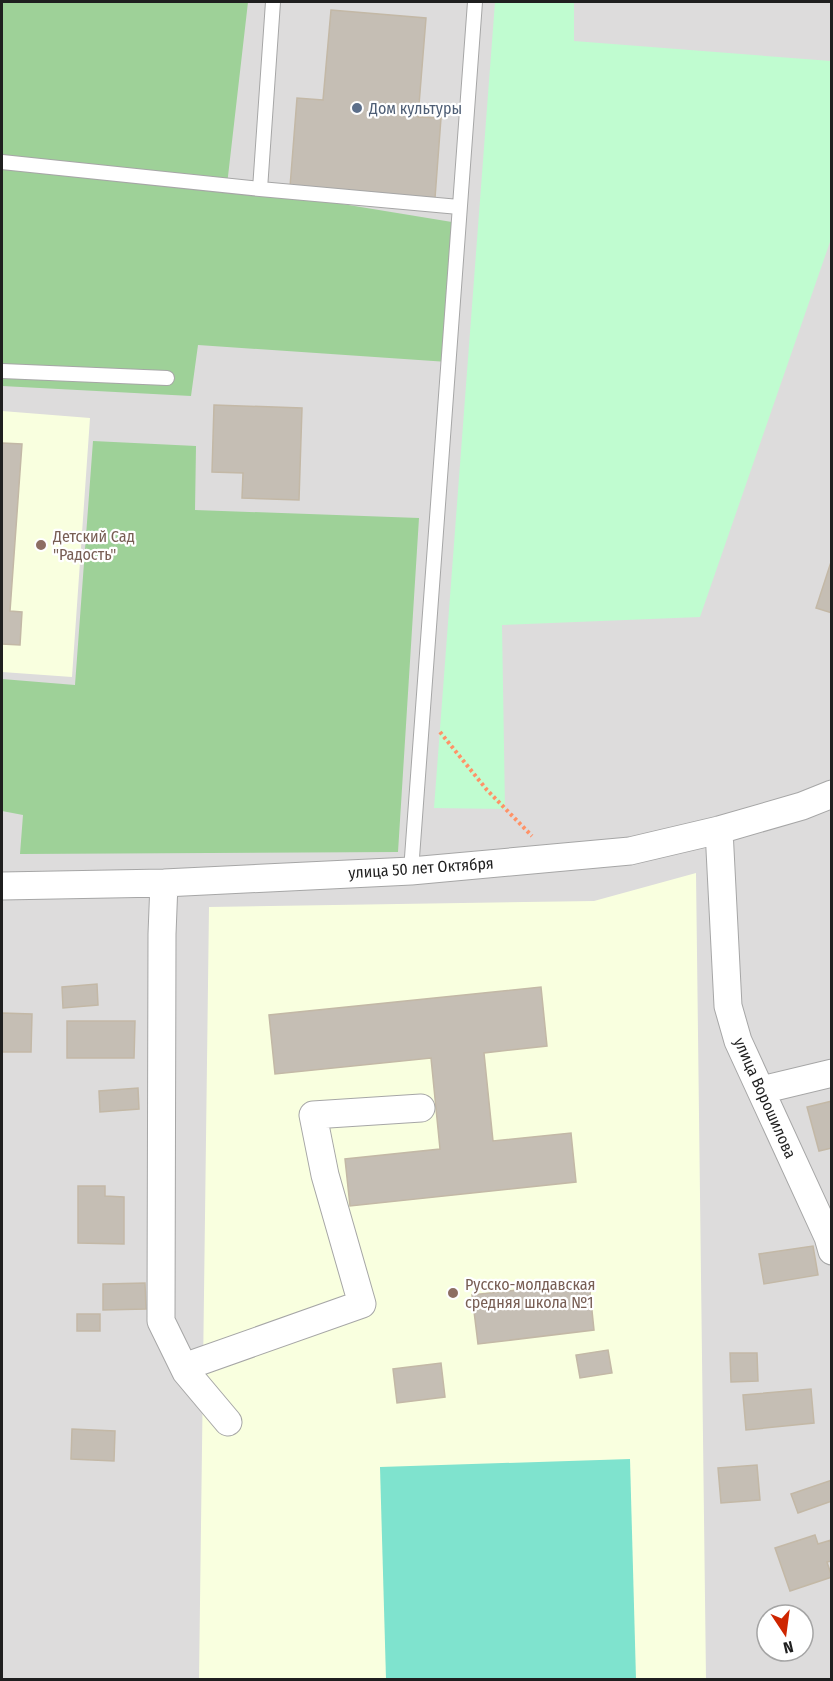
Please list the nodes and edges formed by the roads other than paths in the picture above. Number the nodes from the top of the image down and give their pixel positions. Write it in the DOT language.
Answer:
graph roads {
  1 [pos="273,2"];
  2 [pos="475,2"];
  3 [pos="2,162"];
  4 [pos="260,189"];
  5 [pos="459,207"];
  6 [pos="2,371"];
  7 [pos="167,378"];
  8 [pos="831,794"];
  9 [pos="719,830"];
  10 [pos="411,870"];
  11 [pos="164,883"];
  12 [pos="2,886"];
  13 [pos="831,1073"];
  14 [pos="762,1090"];
  15 [pos="421,1108"];
  16 [pos="831,1251"];
  17 [pos="184,1367"];
  18 [pos="228,1422"];
  1 -- 4 [label="lane"];
  2 -- 5 [label="lane"];
  3 -- 4 [label="lane"];
  4 -- 5 [label="lane"];
  5 -- 10 [label="lane"];
  6 -- 7 [label="lane"];
  8 -- 9 [label="street, улица 50 лет Октября"];
  9 -- 10 [label="street, улица 50 лет Октября"];
  9 -- 14 [label="street, улица Ворошилова"];
  10 -- 11 [label="street, улица 50 лет Октября"];
  11 -- 12 [label="street, улица 50 лет Октября"];
  11 -- 17 [label="street"];
  13 -- 14 [label="street"];
  14 -- 16 [label="street, улица Ворошилова"];
  15 -- 17 [label="street"];
  17 -- 18 [label="street"];
}
